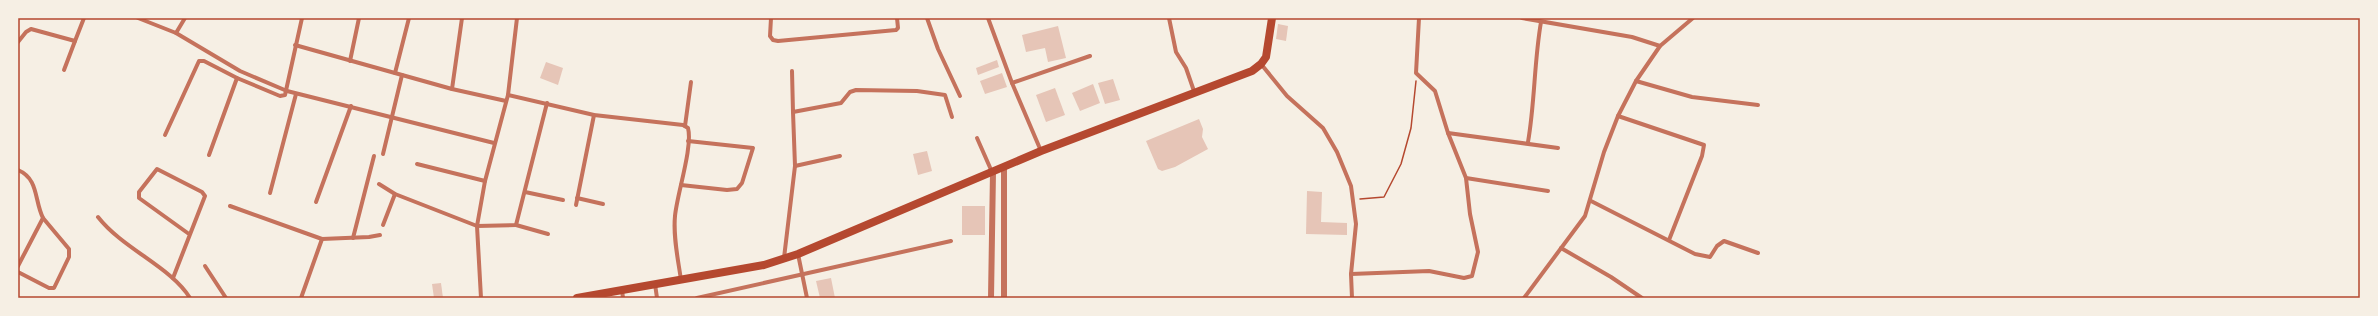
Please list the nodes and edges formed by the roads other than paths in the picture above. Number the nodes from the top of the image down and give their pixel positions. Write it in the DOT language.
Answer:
graph roads {
  1 [pos="84,18"];
  2 [pos="138,18"];
  3 [pos="185,18"];
  4 [pos="302,18"];
  5 [pos="359,18"];
  6 [pos="408,18"];
  7 [pos="462,18"];
  8 [pos="517,18"];
  9 [pos="771,18"];
  10 [pos="897,18"];
  11 [pos="928,18"];
  12 [pos="988,18"];
  13 [pos="1169,18"];
  14 [pos="1272,18"];
  15 [pos="1419,18"];
  16 [pos="1525,18"];
  17 [pos="1692,18"];
  18 [pos="1541,22"];
  19 [pos="176,33"];
  20 [pos="75,41"];
  21 [pos="18,42"];
  22 [pos="295,45"];
  23 [pos="1660,46"];
  24 [pos="1090,56"];
  25 [pos="350,61"];
  26 [pos="1261,64"];
  27 [pos="64,70"];
  28 [pos="792,71"];
  29 [pos="395,73"];
  30 [pos="402,75"];
  31 [pos="237,78"];
  32 [pos="1636,81"];
  33 [pos="691,82"];
  34 [pos="1012,83"];
  35 [pos="452,89"];
  36 [pos="287,91"];
  37 [pos="296,94"];
  38 [pos="1195,94"];
  39 [pos="508,95"];
  40 [pos="960,96"];
  41 [pos="506,101"];
  42 [pos="547,103"];
  43 [pos="1758,105"];
  44 [pos="351,106"];
  45 [pos="793,112"];
  46 [pos="594,115"];
  47 [pos="1618,116"];
  48 [pos="952,117"];
  49 [pos="392,118"];
  50 [pos="685,126"];
  51 [pos="1448,133"];
  52 [pos="165,135"];
  53 [pos="977,138"];
  54 [pos="688,141"];
  55 [pos="1528,142"];
  56 [pos="494,143"];
  57 [pos="1558,148"];
  58 [pos="1041,152"];
  59 [pos="383,154"];
  60 [pos="209,155"];
  61 [pos="374,156"];
  62 [pos="840,156"];
  63 [pos="417,164"];
  64 [pos="795,166"];
  65 [pos="1004,167"];
  66 [pos="18,170"];
  67 [pos="993,172"];
  68 [pos="1466,178"];
  69 [pos="484,181"];
  70 [pos="379,184"];
  71 [pos="681,185"];
  72 [pos="1548,191"];
  73 [pos="525,192"];
  74 [pos="270,193"];
  75 [pos="395,194"];
  76 [pos="577,198"];
  77 [pos="563,200"];
  78 [pos="1591,201"];
  79 [pos="316,202"];
  80 [pos="576,204"];
  81 [pos="604,204"];
  82 [pos="230,206"];
  83 [pos="98,217"];
  84 [pos="43,218"];
  85 [pos="383,224"];
  86 [pos="516,225"];
  87 [pos="477,226"];
  88 [pos="189,234"];
  89 [pos="548,234"];
  90 [pos="380,235"];
  91 [pos="353,238"];
  92 [pos="322,239"];
  93 [pos="1669,240"];
  94 [pos="951,241"];
  95 [pos="1561,248"];
  96 [pos="1758,253"];
  97 [pos="798,254"];
  98 [pos="784,258"];
  99 [pos="18,266"];
  100 [pos="205,266"];
  101 [pos="18,272"];
  102 [pos="803,274"];
  103 [pos="1351,274"];
  104 [pos="173,278"];
  105 [pos="681,280"];
  106 [pos="655,284"];
  107 [pos="622,294"];
  108 [pos="190,298"];
  109 [pos="226,298"];
  110 [pos="301,298"];
  111 [pos="481,298"];
  112 [pos="577,298"];
  113 [pos="658,298"];
  114 [pos="697,298"];
  115 [pos="807,298"];
  116 [pos="991,298"];
  117 [pos="1004,298"];
  118 [pos="1352,298"];
  119 [pos="1524,298"];
  120 [pos="1642,298"];
  1 -- 20 [label="street"];
  2 -- 19 [label="street"];
  3 -- 19 [label="street"];
  4 -- 22 [label="street"];
  5 -- 25 [label="street"];
  6 -- 29 [label="street"];
  7 -- 35 [label="street"];
  8 -- 39 [label="street"];
  9 -- 10 [label="street"];
  11 -- 40 [label="street"];
  12 -- 34 [label="street"];
  13 -- 38 [label="street"];
  14 -- 26 [label="main road"];
  15 -- 51 [label="street"];
  16 -- 18 [label="street"];
  17 -- 23 [label="street"];
  18 -- 23 [label="street"];
  18 -- 55 [label="street"];
  19 -- 36 [label="street"];
  20 -- 21 [label="street"];
  20 -- 27 [label="street"];
  22 -- 25 [label="street"];
  22 -- 36 [label="street"];
  23 -- 32 [label="street"];
  24 -- 34 [label="street"];
  25 -- 29 [label="street"];
  26 -- 38 [label="main road"];
  26 -- 103 [label="street"];
  28 -- 45 [label="street"];
  29 -- 30 [label="street"];
  30 -- 35 [label="street"];
  30 -- 49 [label="street"];
  31 -- 36 [label="street"];
  31 -- 52 [label="street"];
  31 -- 60 [label="street"];
  32 -- 43 [label="street"];
  32 -- 47 [label="street"];
  33 -- 50 [label="street"];
  34 -- 58 [label="street"];
  35 -- 41 [label="street"];
  36 -- 37 [label="street"];
  37 -- 44 [label="street"];
  37 -- 74 [label="street"];
  38 -- 58 [label="main road"];
  39 -- 41 [label="street"];
  39 -- 42 [label="street"];
  41 -- 56 [label="street"];
  42 -- 46 [label="street"];
  42 -- 73 [label="street"];
  44 -- 49 [label="street"];
  44 -- 79 [label="street"];
  45 -- 48 [label="street"];
  45 -- 64 [label="street"];
  46 -- 50 [label="street"];
  46 -- 76 [label="street"];
  47 -- 78 [label="street"];
  47 -- 93 [label="street"];
  49 -- 56 [label="street"];
  49 -- 59 [label="street"];
  50 -- 54 [label="street"];
  51 -- 55 [label="street"];
  51 -- 68 [label="street"];
  53 -- 67 [label="street"];
  54 -- 71 [label="street"];
  54 -- 71 [label="street"];
  55 -- 57 [label="street"];
  56 -- 69 [label="street"];
  58 -- 65 [label="main road"];
  61 -- 91 [label="street"];
  62 -- 64 [label="street"];
  63 -- 69 [label="street"];
  64 -- 98 [label="street"];
  65 -- 67 [label="main road"];
  65 -- 117 [label="street"];
  66 -- 84 [label="street"];
  67 -- 97 [label="main road"];
  67 -- 116 [label="street"];
  68 -- 72 [label="street"];
  68 -- 103 [label="street"];
  69 -- 87 [label="street"];
  70 -- 75 [label="street"];
  71 -- 105 [label="street"];
  73 -- 77 [label="street"];
  73 -- 86 [label="street"];
  75 -- 85 [label="street"];
  75 -- 87 [label="street"];
  76 -- 80 [label="street"];
  76 -- 81 [label="street"];
  78 -- 93 [label="street"];
  78 -- 95 [label="street"];
  82 -- 92 [label="street"];
  83 -- 104 [label="street"];
  84 -- 99 [label="street"];
  84 -- 101 [label="street"];
  86 -- 87 [label="street"];
  86 -- 89 [label="street"];
  87 -- 111 [label="street"];
  88 -- 88 [label="street"];
  88 -- 104 [label="street"];
  90 -- 91 [label="street"];
  91 -- 92 [label="street"];
  92 -- 110 [label="street"];
  93 -- 96 [label="street"];
  94 -- 102 [label="street"];
  95 -- 119 [label="street"];
  95 -- 120 [label="street"];
  97 -- 98 [label="main road"];
  97 -- 102 [label="street"];
  98 -- 105 [label="main road"];
  100 -- 109 [label="street"];
  102 -- 114 [label="street"];
  102 -- 115 [label="street"];
  103 -- 118 [label="street"];
  104 -- 108 [label="street"];
  105 -- 106 [label="main road"];
  106 -- 107 [label="main road"];
  106 -- 113 [label="street"];
  107 -- 112 [label="main road"];
}
